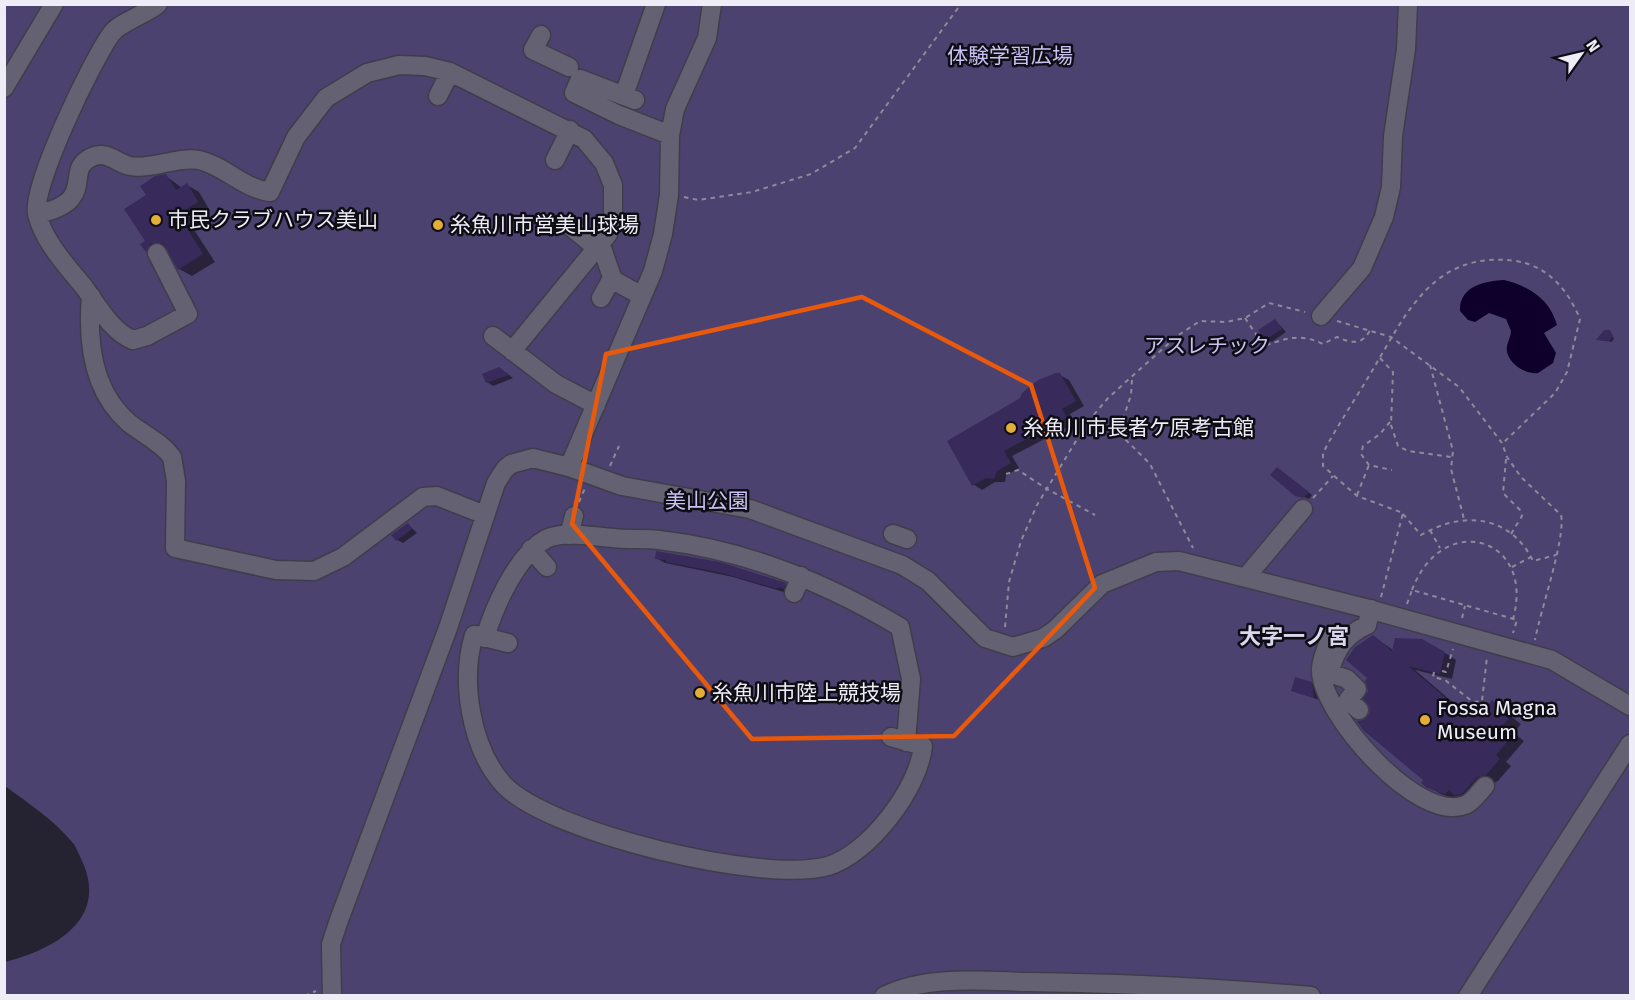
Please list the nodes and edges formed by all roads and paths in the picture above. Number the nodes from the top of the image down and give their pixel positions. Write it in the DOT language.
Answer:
graph roads {
  1 [pos="54,4"];
  2 [pos="158,4"];
  3 [pos="656,4"];
  4 [pos="712,4"];
  5 [pos="961,4"];
  6 [pos="1408,4"];
  7 [pos="541,35"];
  8 [pos="575,66"];
  9 [pos="450,72"];
  10 [pos="4,88"];
  11 [pos="438,96"];
  12 [pos="570,130"];
  13 [pos="670,135"];
  14 [pos="555,160"];
  15 [pos="669,195"];
  16 [pos="37,214"];
  17 [pos="571,227"];
  18 [pos="599,247"];
  19 [pos="157,254"];
  20 [pos="612,278"];
  21 [pos="90,296"];
  22 [pos="642,296"];
  23 [pos="601,298"];
  24 [pos="1321,316"];
  25 [pos="1245,318"];
  26 [pos="1370,330"];
  27 [pos="493,336"];
  28 [pos="1391,337"];
  29 [pos="512,351"];
  30 [pos="1380,358"];
  31 [pos="1430,365"];
  32 [pos="1131,379"];
  33 [pos="596,405"];
  34 [pos="1391,419"];
  35 [pos="1502,443"];
  36 [pos="619,446"];
  37 [pos="1452,457"];
  38 [pos="1507,457"];
  39 [pos="1369,465"];
  40 [pos="569,467"];
  41 [pos="609,468"];
  42 [pos="1392,470"];
  43 [pos="1006,474"];
  44 [pos="1333,476"];
  45 [pos="587,483"];
  46 [pos="1047,489"];
  47 [pos="1357,496"];
  48 [pos="1303,509"];
  49 [pos="1403,513"];
  50 [pos="486,515"];
  51 [pos="1095,515"];
  52 [pos="574,516"];
  53 [pos="1464,519"];
  54 [pos="1430,530"];
  55 [pos="1511,534"];
  56 [pos="569,535"];
  57 [pos="531,549"];
  58 [pos="1441,549"];
  59 [pos="1195,553"];
  60 [pos="1556,555"];
  61 [pos="1531,557"];
  62 [pos="547,567"];
  63 [pos="1512,567"];
  64 [pos="801,576"];
  65 [pos="1246,577"];
  66 [pos="1412,590"];
  67 [pos="794,593"];
  68 [pos="1410,595"];
  69 [pos="1465,605"];
  70 [pos="1374,610"];
  71 [pos="1464,610"];
  72 [pos="1513,619"];
  73 [pos="1516,624"];
  74 [pos="448,628"];
  75 [pos="479,636"];
  76 [pos="1329,640"];
  77 [pos="1492,643"];
  78 [pos="508,644"];
  79 [pos="1001,645"];
  80 [pos="1533,654"];
  81 [pos="1452,655"];
  82 [pos="1434,672"];
  83 [pos="1441,679"];
  84 [pos="1630,706"];
  85 [pos="1359,710"];
  86 [pos="1630,744"];
  87 [pos="1485,786"];
  88 [pos="332,996"];
  89 [pos="884,996"];
  90 [pos="1311,996"];
  91 [pos="1468,996"];
  1 -- 10 [label="street"];
  2 -- 16 [label="street"];
  3 -- 8 [label="street"];
  4 -- 13 [label="street"];
  5 -- 15 [label="path"];
  6 -- 24 [label="street"];
  7 -- 8 [label="street"];
  8 -- 13 [label="street"];
  9 -- 11 [label="street"];
  9 -- 12 [label="street"];
  9 -- 16 [label="street"];
  12 -- 14 [label="street"];
  12 -- 18 [label="street"];
  13 -- 15 [label="street"];
  15 -- 22 [label="street"];
  16 -- 21 [label="street"];
  17 -- 18 [label="street"];
  18 -- 20 [label="street"];
  18 -- 29 [label="street"];
  19 -- 21 [label="street"];
  20 -- 22 [label="street"];
  20 -- 23 [label="street"];
  21 -- 50 [label="street"];
  22 -- 33 [label="street"];
  24 -- 25 [label="path"];
  24 -- 26 [label="path"];
  25 -- 26 [label="path"];
  25 -- 32 [label="path"];
  26 -- 28 [label="path"];
  27 -- 29 [label="street"];
  28 -- 30 [label="path"];
  28 -- 31 [label="path"];
  28 -- 35 [label="path"];
  29 -- 33 [label="street"];
  30 -- 34 [label="path"];
  30 -- 44 [label="path"];
  31 -- 35 [label="path"];
  31 -- 37 [label="path"];
  32 -- 46 [label="path"];
  32 -- 59 [label="path"];
  33 -- 40 [label="street"];
  34 -- 37 [label="path"];
  34 -- 39 [label="path"];
  35 -- 38 [label="path"];
  36 -- 41 [label="path"];
  37 -- 53 [label="path"];
  38 -- 55 [label="path"];
  38 -- 60 [label="path"];
  39 -- 42 [label="path"];
  39 -- 47 [label="path"];
  40 -- 50 [label="street"];
  40 -- 79 [label="street"];
  43 -- 46 [label="path"];
  44 -- 47 [label="path"];
  44 -- 48 [label="path"];
  45 -- 52 [label="path"];
  46 -- 51 [label="path"];
  46 -- 79 [label="path"];
  47 -- 49 [label="path"];
  48 -- 65 [label="street"];
  49 -- 54 [label="path"];
  49 -- 70 [label="path"];
  50 -- 74 [label="street"];
  52 -- 56 [label="street"];
  53 -- 54 [label="path"];
  53 -- 55 [label="path"];
  54 -- 58 [label="path"];
  55 -- 61 [label="path"];
  56 -- 57 [label="street"];
  56 -- 64 [label="street"];
  57 -- 62 [label="street"];
  57 -- 75 [label="street"];
  58 -- 63 [label="path"];
  58 -- 66 [label="path"];
  60 -- 61 [label="path"];
  60 -- 80 [label="path"];
  61 -- 63 [label="path"];
  63 -- 72 [label="path"];
  64 -- 67 [label="street"];
  64 -- 75 [label="street"];
  65 -- 70 [label="street"];
  65 -- 79 [label="street"];
  66 -- 68 [label="path"];
  66 -- 69 [label="path"];
  69 -- 71 [label="path"];
  69 -- 72 [label="path"];
  70 -- 77 [label="street"];
  70 -- 85 [label="street"];
  72 -- 73 [label="path"];
  74 -- 75 [label="street"];
  74 -- 88 [label="street"];
  75 -- 78 [label="street"];
  76 -- 87 [label="street"];
  77 -- 80 [label="street"];
  77 -- 83 [label="path"];
  80 -- 84 [label="street"];
  81 -- 83 [label="path"];
  82 -- 83 [label="path"];
  86 -- 91 [label="street"];
  89 -- 90 [label="street"];
}
